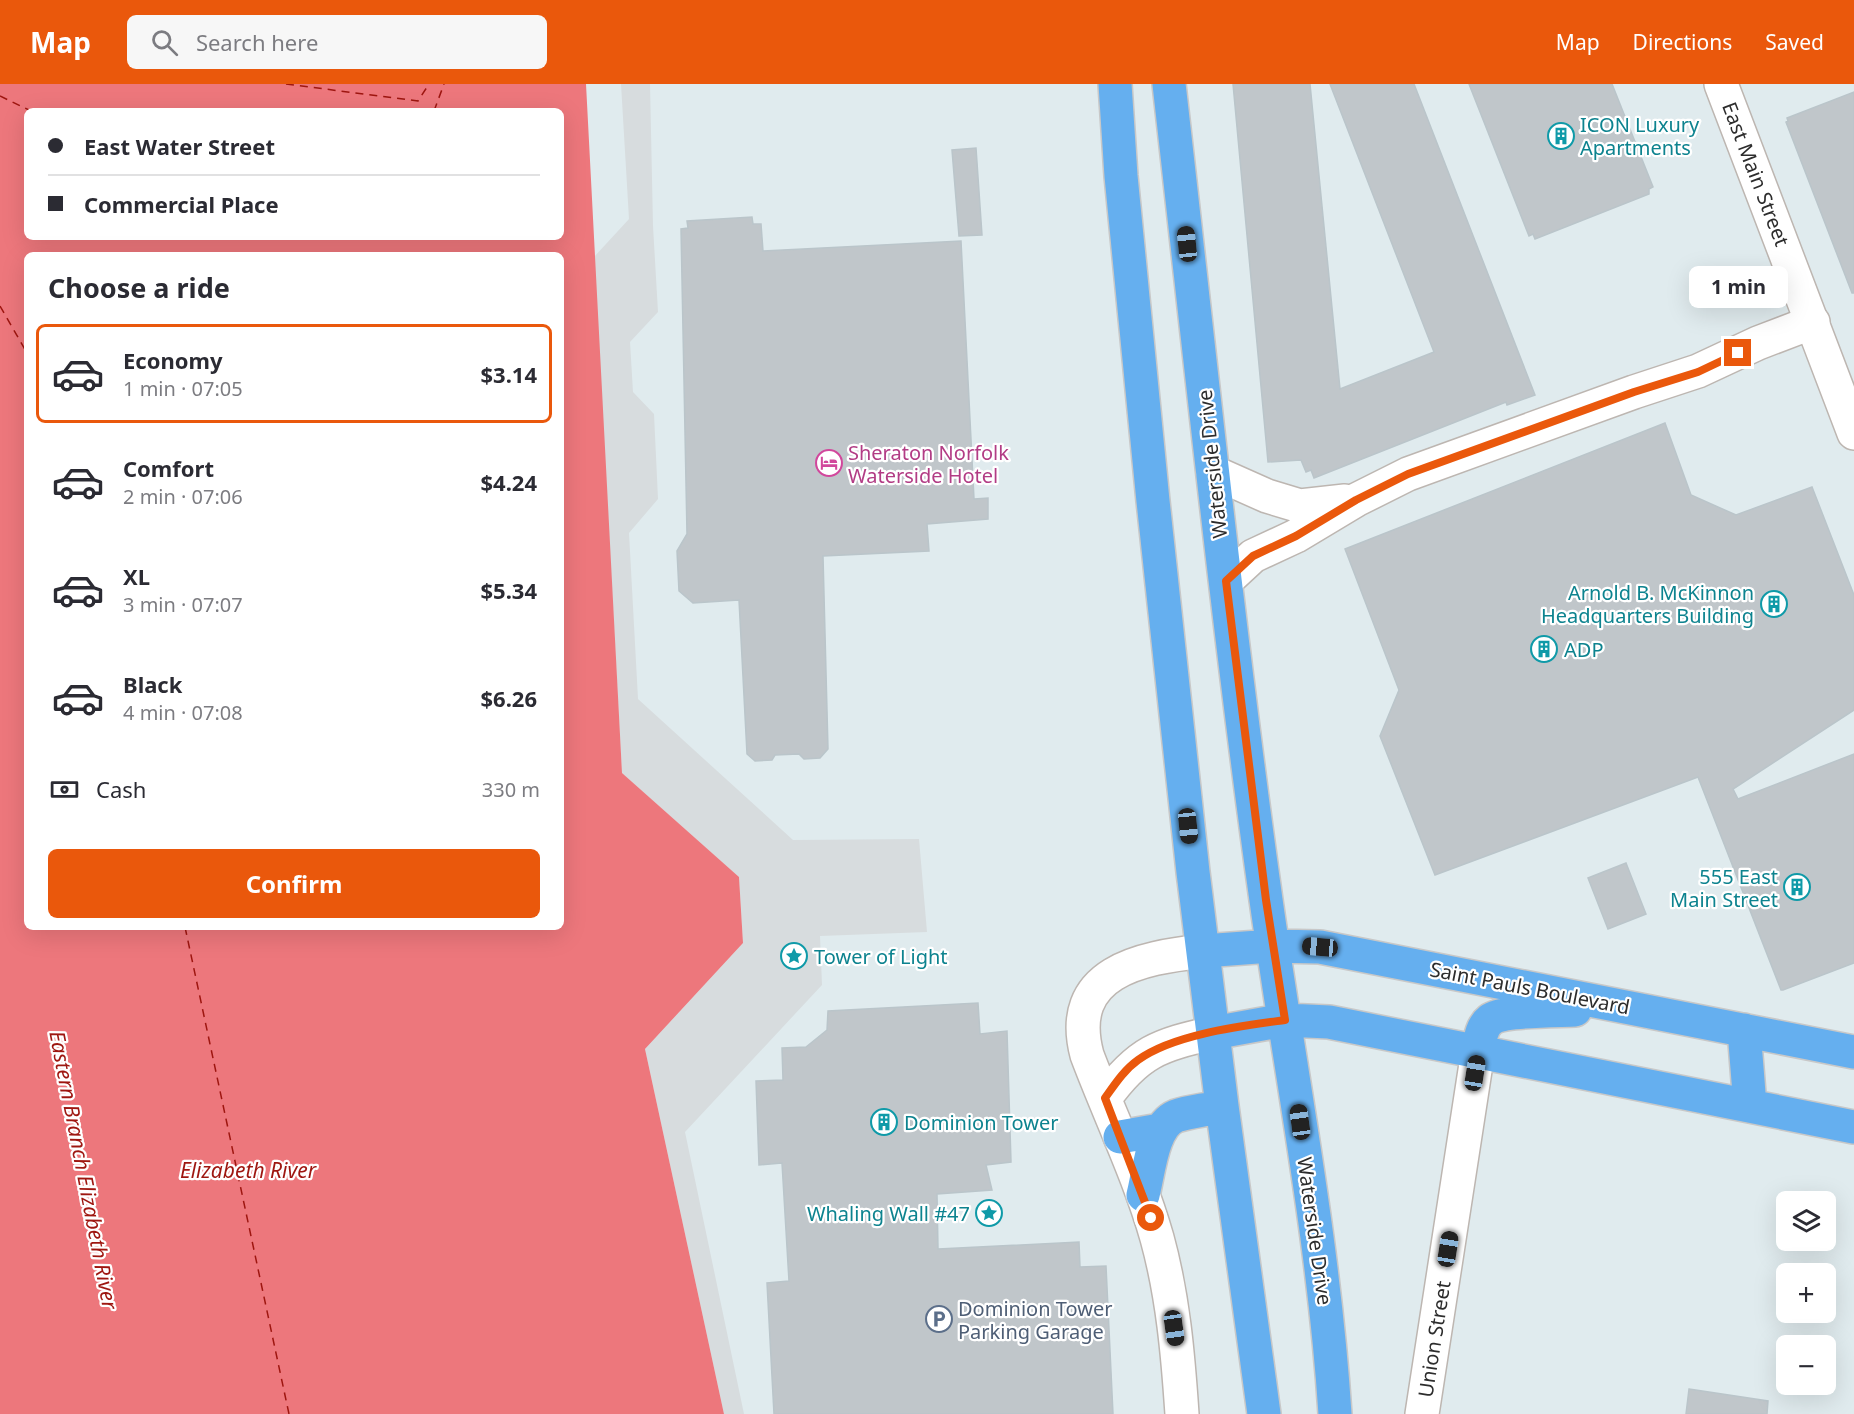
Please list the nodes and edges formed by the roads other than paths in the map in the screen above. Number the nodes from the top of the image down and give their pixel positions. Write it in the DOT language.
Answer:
graph roads {
  1 [pos="1115,84"];
  2 [pos="1169,84"];
  3 [pos="1721,84"];
  4 [pos="1813,322"];
  5 [pos="1852,423"];
  6 [pos="1213,472"];
  7 [pos="1356,500"];
  8 [pos="1226,581"];
  9 [pos="1273,946"];
  10 [pos="1203,951"];
  11 [pos="1628,1007"];
  12 [pos="1285,1020"];
  13 [pos="1744,1030"];
  14 [pos="1213,1033"];
  15 [pos="1478,1051"];
  16 [pos="1854,1053"];
  17 [pos="1105,1098"];
  18 [pos="1222,1106"];
  19 [pos="1749,1106"];
  20 [pos="1854,1127"];
  21 [pos="1160,1130"];
  22 [pos="1120,1137"];
  23 [pos="1143,1195"];
  24 [pos="1182,1414"];
  25 [pos="1264,1414"];
  26 [pos="1335,1414"];
  27 [pos="1422,1414"];
  1 -- 10 [label="main road"];
  2 -- 6 [label="main road, Waterside Drive"];
  3 -- 4 [label="street, East Main Street"];
  4 -- 5 [label="street, East Main Street"];
  4 -- 7 [label="street"];
  6 -- 7 [label="street"];
  6 -- 8 [label="main road, Waterside Drive"];
  7 -- 8 [label="street"];
  8 -- 9 [label="main road, Waterside Drive"];
  9 -- 10 [label="main road, Saint Pauls Boulevard"];
  9 -- 11 [label="main road, Saint Pauls Boulevard"];
  9 -- 12 [label="main road, Waterside Drive"];
  10 -- 14 [label="main road"];
  10 -- 17 [label="street"];
  11 -- 13 [label="main road, Saint Pauls Boulevard"];
  11 -- 15 [label="main road"];
  12 -- 14 [label="main road"];
  12 -- 15 [label="main road"];
  12 -- 26 [label="main road, Waterside Drive"];
  13 -- 16 [label="main road, Saint Pauls Boulevard"];
  13 -- 19 [label="main road"];
  14 -- 17 [label="street"];
  14 -- 18 [label="main road"];
  15 -- 19 [label="main road"];
  15 -- 27 [label="street, Union Street"];
  17 -- 22 [label="street"];
  18 -- 21 [label="main road"];
  18 -- 25 [label="main road"];
  19 -- 20 [label="main road"];
  21 -- 22 [label="main road"];
  21 -- 23 [label="main road"];
  22 -- 23 [label="street"];
  23 -- 24 [label="street"];
}
